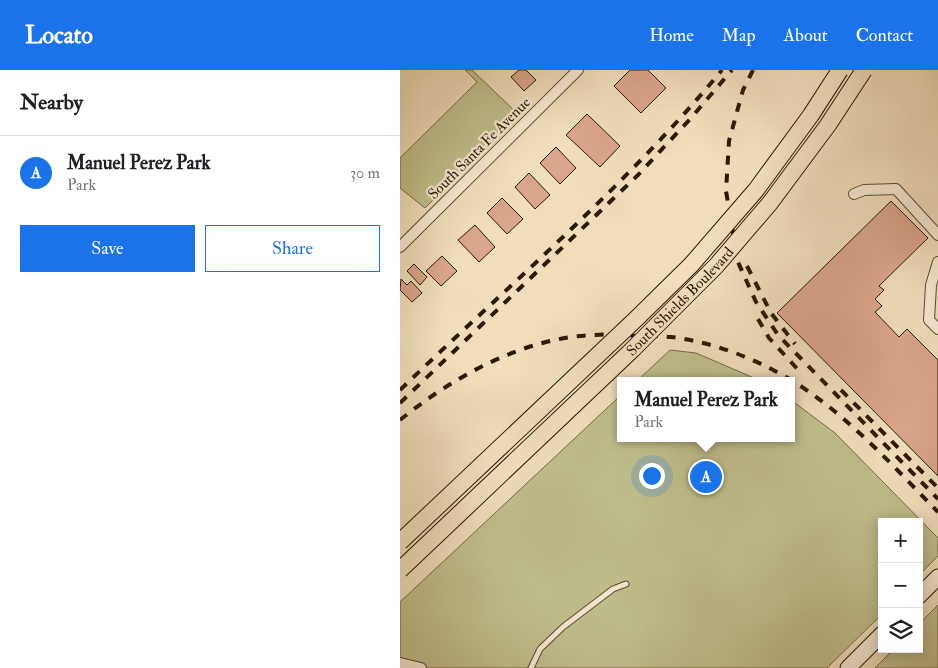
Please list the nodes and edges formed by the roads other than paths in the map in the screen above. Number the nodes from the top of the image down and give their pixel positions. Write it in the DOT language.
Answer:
graph roads {
  1 [pos="578,70"];
  2 [pos="840,70"];
  3 [pos="864,70"];
  4 [pos="854,194"];
  5 [pos="938,235"];
  6 [pos="400,247"];
  7 [pos="938,262"];
  8 [pos="938,329"];
  9 [pos="400,542"];
  10 [pos="400,570"];
  11 [pos="938,577"];
  12 [pos="626,584"];
  13 [pos="923,592"];
  14 [pos="878,638"];
  15 [pos="400,663"];
  16 [pos="421,668"];
  17 [pos="531,668"];
  18 [pos="848,668"];
  1 -- 6 [label="street, South Santa Fe Avenue"];
  2 -- 9 [label="main road, South Shields Boulevard, bridge"];
  3 -- 10 [label="main road, South Shields Boulevard, bridge"];
  4 -- 5 [label="street"];
  7 -- 8 [label="street"];
  11 -- 13 [label="main road"];
  12 -- 17 [label="lane"];
  14 -- 18 [label="main road"];
  15 -- 16 [label="street"];
}
